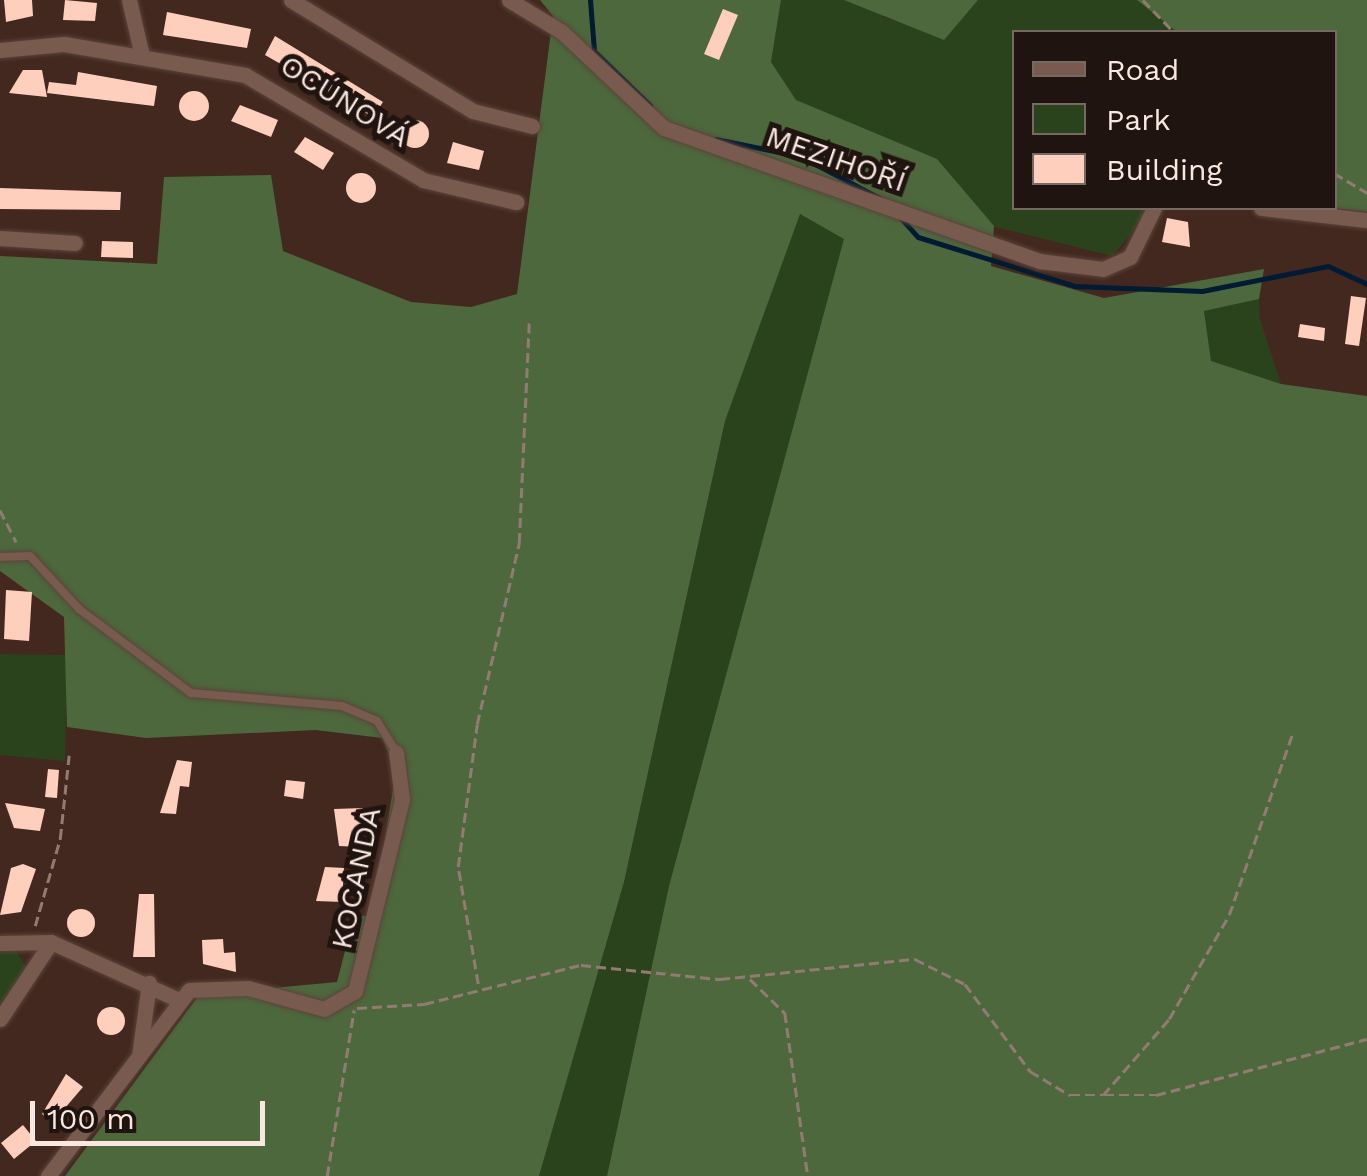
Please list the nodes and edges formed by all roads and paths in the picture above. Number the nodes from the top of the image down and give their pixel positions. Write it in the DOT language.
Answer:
graph roads {
  1 [pos="129,0"];
  2 [pos="291,0"];
  3 [pos="509,0"];
  4 [pos="1143,0"];
  5 [pos="1172,30"];
  6 [pos="0,50"];
  7 [pos="142,56"];
  8 [pos="532,126"];
  9 [pos="1337,175"];
  10 [pos="1367,193"];
  11 [pos="516,202"];
  12 [pos="1153,210"];
  13 [pos="1278,210"];
  14 [pos="1367,220"];
  15 [pos="0,238"];
  16 [pos="74,243"];
  17 [pos="529,322"];
  18 [pos="0,510"];
  19 [pos="20,552"];
  20 [pos="0,556"];
  21 [pos="1292,735"];
  22 [pos="396,752"];
  23 [pos="68,755"];
  24 [pos="31,936"];
  25 [pos="51,942"];
  26 [pos="0,943"];
  27 [pos="750,978"];
  28 [pos="149,983"];
  29 [pos="478,986"];
  30 [pos="179,1000"];
  31 [pos="348,1006"];
  32 [pos="0,1020"];
  33 [pos="1367,1039"];
  34 [pos="138,1060"];
  35 [pos="1102,1095"];
  36 [pos="48,1176"];
  37 [pos="327,1176"];
  38 [pos="808,1176"];
  1 -- 7 [label="street"];
  2 -- 8 [label="street"];
  3 -- 12 [label="street, MEZIHOŘÍ"];
  4 -- 5 [label="path"];
  6 -- 7 [label="street, OCÚNOVÁ"];
  7 -- 11 [label="street, OCÚNOVÁ"];
  9 -- 10 [label="path"];
  13 -- 14 [label="street"];
  15 -- 16 [label="street"];
  17 -- 29 [label="path"];
  18 -- 19 [label="path"];
  19 -- 20 [label="lane"];
  19 -- 22 [label="lane"];
  21 -- 35 [label="path"];
  22 -- 31 [label="street, KOCANDA"];
  23 -- 24 [label="path"];
  24 -- 25 [label="street"];
  24 -- 26 [label="street"];
  25 -- 28 [label="street"];
  25 -- 32 [label="street"];
  27 -- 29 [label="path"];
  27 -- 35 [label="path"];
  27 -- 38 [label="path"];
  28 -- 30 [label="street"];
  28 -- 34 [label="street"];
  29 -- 31 [label="path"];
  30 -- 31 [label="street"];
  30 -- 34 [label="street"];
  31 -- 37 [label="path"];
  33 -- 35 [label="path"];
  34 -- 36 [label="street"];
}
